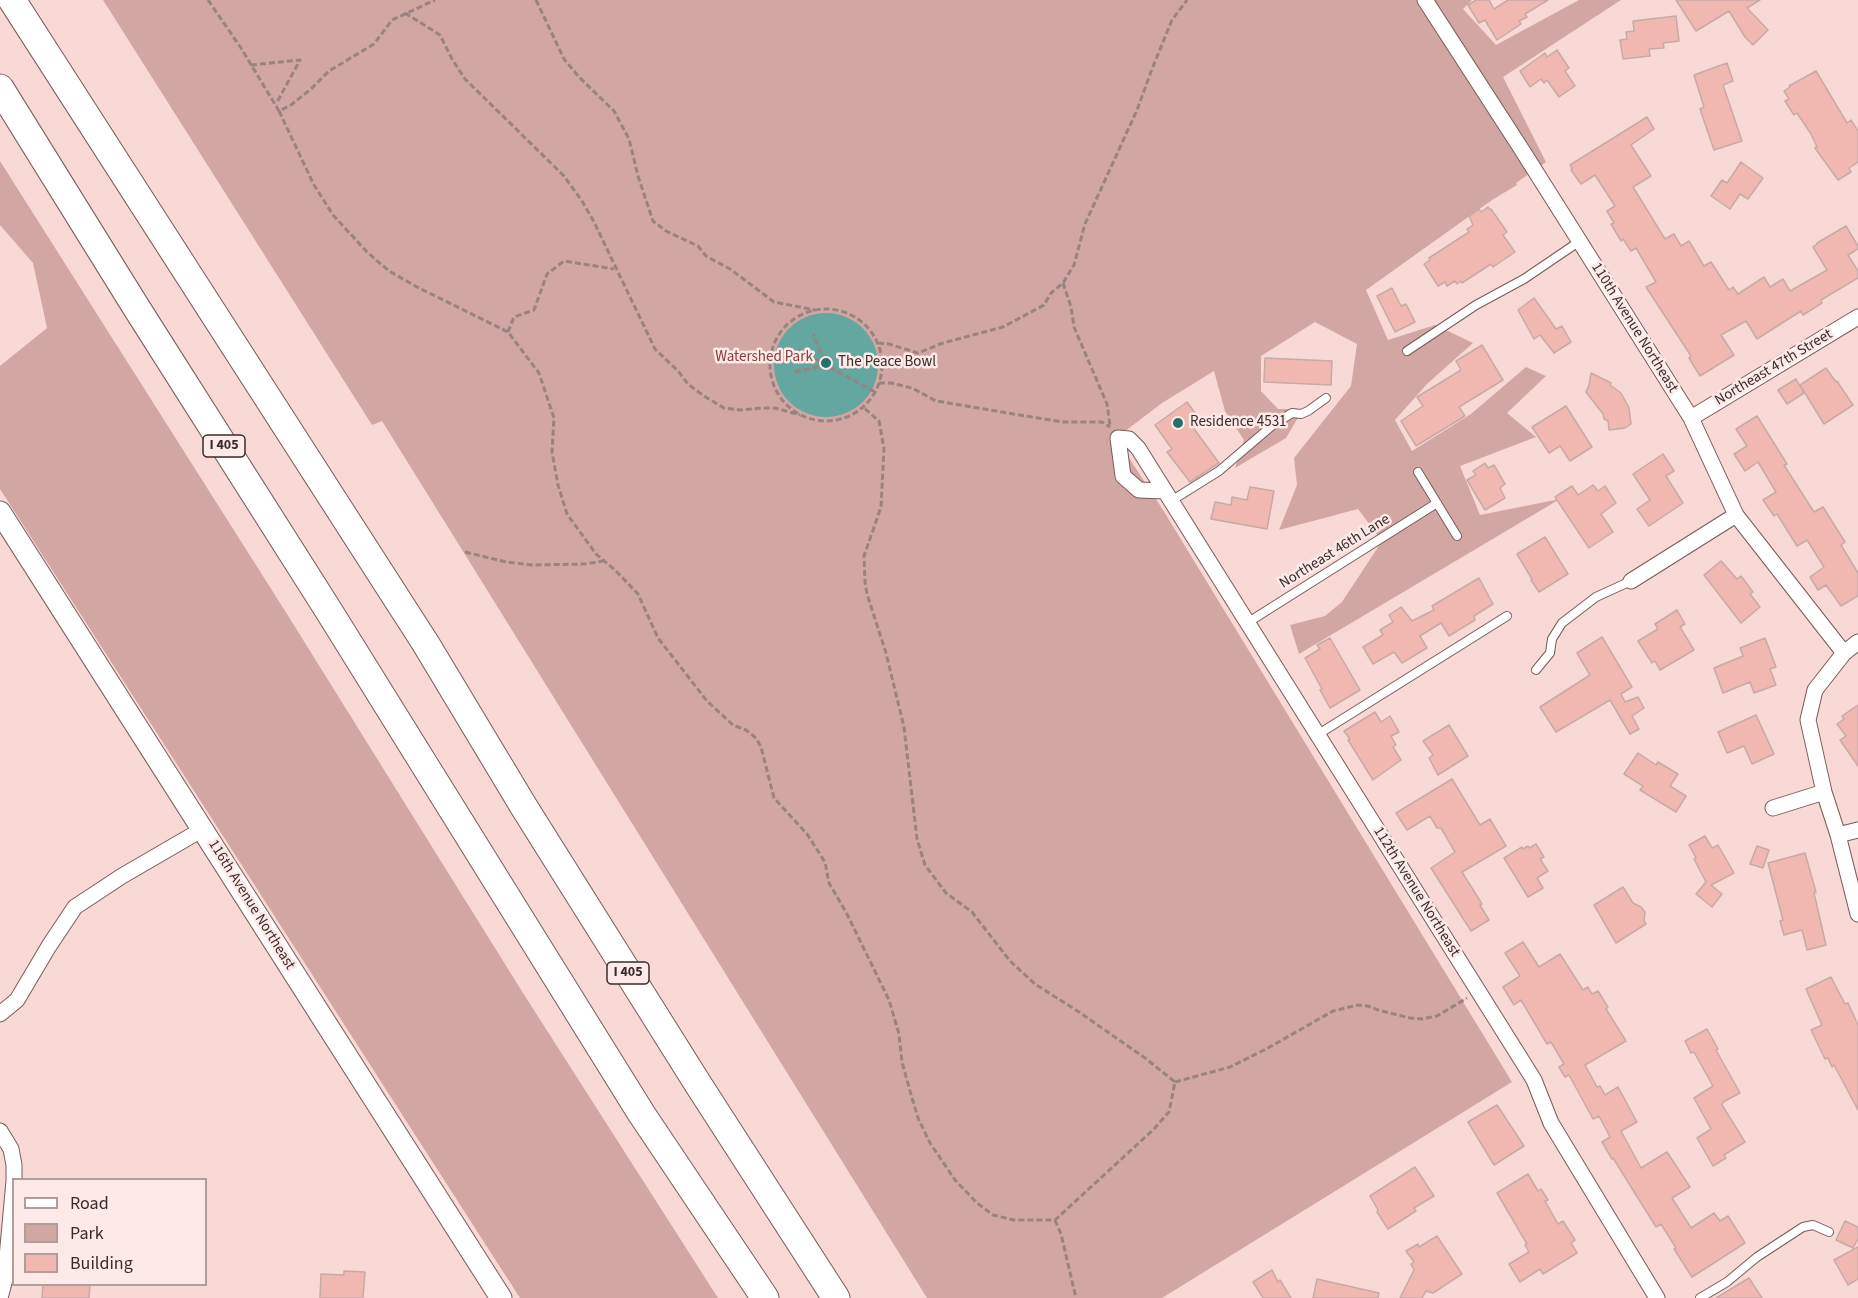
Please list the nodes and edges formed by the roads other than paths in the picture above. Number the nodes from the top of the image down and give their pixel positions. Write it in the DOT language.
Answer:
graph roads {
  1 [pos="12,0"];
  2 [pos="1425,0"];
  3 [pos="0,88"];
  4 [pos="1580,241"];
  5 [pos="1858,317"];
  6 [pos="1407,351"];
  7 [pos="1326,398"];
  8 [pos="1691,418"];
  9 [pos="1418,472"];
  10 [pos="1168,496"];
  11 [pos="1437,503"];
  12 [pos="0,512"];
  13 [pos="1736,515"];
  14 [pos="1456,536"];
  15 [pos="1631,581"];
  16 [pos="1507,616"];
  17 [pos="1247,623"];
  18 [pos="1858,642"];
  19 [pos="1844,653"];
  20 [pos="1536,670"];
  21 [pos="1317,735"];
  22 [pos="1824,792"];
  23 [pos="1773,808"];
  24 [pos="203,830"];
  25 [pos="1858,830"];
  26 [pos="1838,835"];
  27 [pos="1858,914"];
  28 [pos="0,1014"];
  29 [pos="0,1131"];
  30 [pos="14,1178"];
  31 [pos="12,1202"];
  32 [pos="1829,1233"];
  33 [pos="1653,1296"];
  34 [pos="0,1298"];
  35 [pos="501,1298"];
  36 [pos="765,1298"];
  37 [pos="836,1298"];
  38 [pos="1700,1298"];
  1 -- 37 [label="highway, I 405"];
  2 -- 4 [label="street, 110th Avenue Northeast"];
  3 -- 36 [label="highway, I 405"];
  4 -- 6 [label="lane"];
  4 -- 8 [label="street, 110th Avenue Northeast"];
  5 -- 8 [label="street, Northeast 47th Street"];
  7 -- 10 [label="lane"];
  8 -- 13 [label="street, 110th Avenue Northeast"];
  9 -- 11 [label="lane"];
  10 -- 10 [label="street, 112th Avenue Northeast"];
  10 -- 17 [label="street, 112th Avenue Northeast"];
  11 -- 14 [label="lane"];
  11 -- 17 [label="lane, Northeast 46th Lane"];
  12 -- 24 [label="street, 116th Avenue Northeast"];
  13 -- 15 [label="street"];
  13 -- 19 [label="street, 110th Avenue Northeast"];
  15 -- 20 [label="lane"];
  16 -- 21 [label="lane"];
  17 -- 21 [label="street, 112th Avenue Northeast"];
  18 -- 19 [label="street"];
  19 -- 22 [label="street"];
  21 -- 33 [label="street, 112th Avenue Northeast"];
  22 -- 23 [label="street"];
  22 -- 26 [label="street"];
  24 -- 28 [label="street"];
  24 -- 35 [label="street, 116th Avenue Northeast"];
  25 -- 26 [label="street"];
  26 -- 27 [label="street"];
  29 -- 30 [label="street"];
  31 -- 34 [label="street"];
  32 -- 38 [label="lane"];
}
